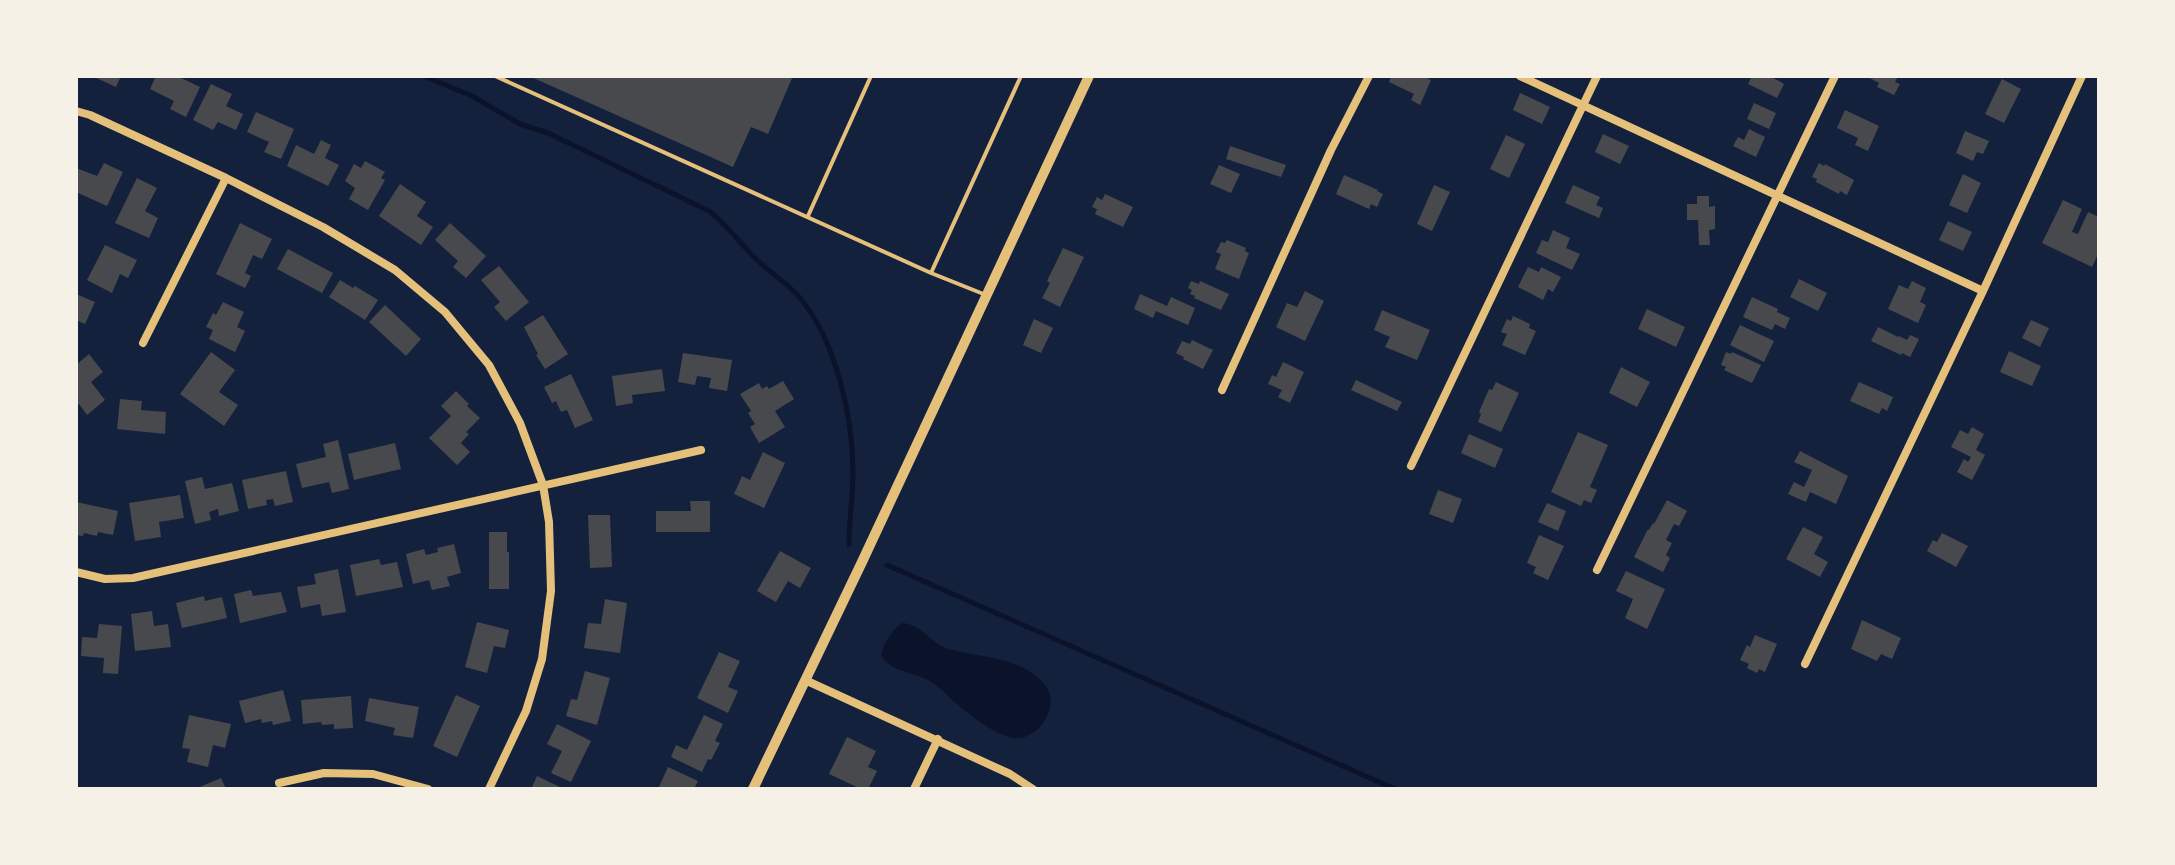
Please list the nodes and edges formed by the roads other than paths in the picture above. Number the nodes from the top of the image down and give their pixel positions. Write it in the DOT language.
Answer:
graph roads {
  1 [pos="495,76"];
  2 [pos="871,76"];
  3 [pos="1021,76"];
  4 [pos="1089,76"];
  5 [pos="1369,76"];
  6 [pos="1520,76"];
  7 [pos="1597,76"];
  8 [pos="1835,76"];
  9 [pos="2082,76"];
  10 [pos="1583,105"];
  11 [pos="76,111"];
  12 [pos="226,178"];
  13 [pos="1779,195"];
  14 [pos="808,216"];
  15 [pos="931,273"];
  16 [pos="1983,291"];
  17 [pos="987,295"];
  18 [pos="143,343"];
  19 [pos="1222,390"];
  20 [pos="701,450"];
  21 [pos="1411,466"];
  22 [pos="543,485"];
  23 [pos="1597,570"];
  24 [pos="76,572"];
  25 [pos="1805,664"];
  26 [pos="805,680"];
  27 [pos="938,739"];
  28 [pos="279,783"];
  29 [pos="428,789"];
  30 [pos="489,789"];
  31 [pos="753,789"];
  32 [pos="914,789"];
  33 [pos="1033,789"];
  1 -- 14 [label="lane"];
  2 -- 14 [label="lane"];
  3 -- 15 [label="lane"];
  4 -- 17 [label="street"];
  5 -- 19 [label="street"];
  6 -- 10 [label="street"];
  7 -- 10 [label="street"];
  8 -- 13 [label="street"];
  9 -- 16 [label="street"];
  10 -- 13 [label="street"];
  10 -- 21 [label="street"];
  11 -- 12 [label="street"];
  12 -- 18 [label="street"];
  12 -- 22 [label="street"];
  13 -- 16 [label="street"];
  13 -- 23 [label="street"];
  14 -- 15 [label="lane"];
  15 -- 17 [label="lane"];
  16 -- 25 [label="street"];
  17 -- 26 [label="street"];
  20 -- 22 [label="street"];
  22 -- 24 [label="street"];
  22 -- 30 [label="street"];
  26 -- 27 [label="street"];
  26 -- 31 [label="street"];
  27 -- 32 [label="street"];
  27 -- 33 [label="street"];
  28 -- 29 [label="street"];
}
